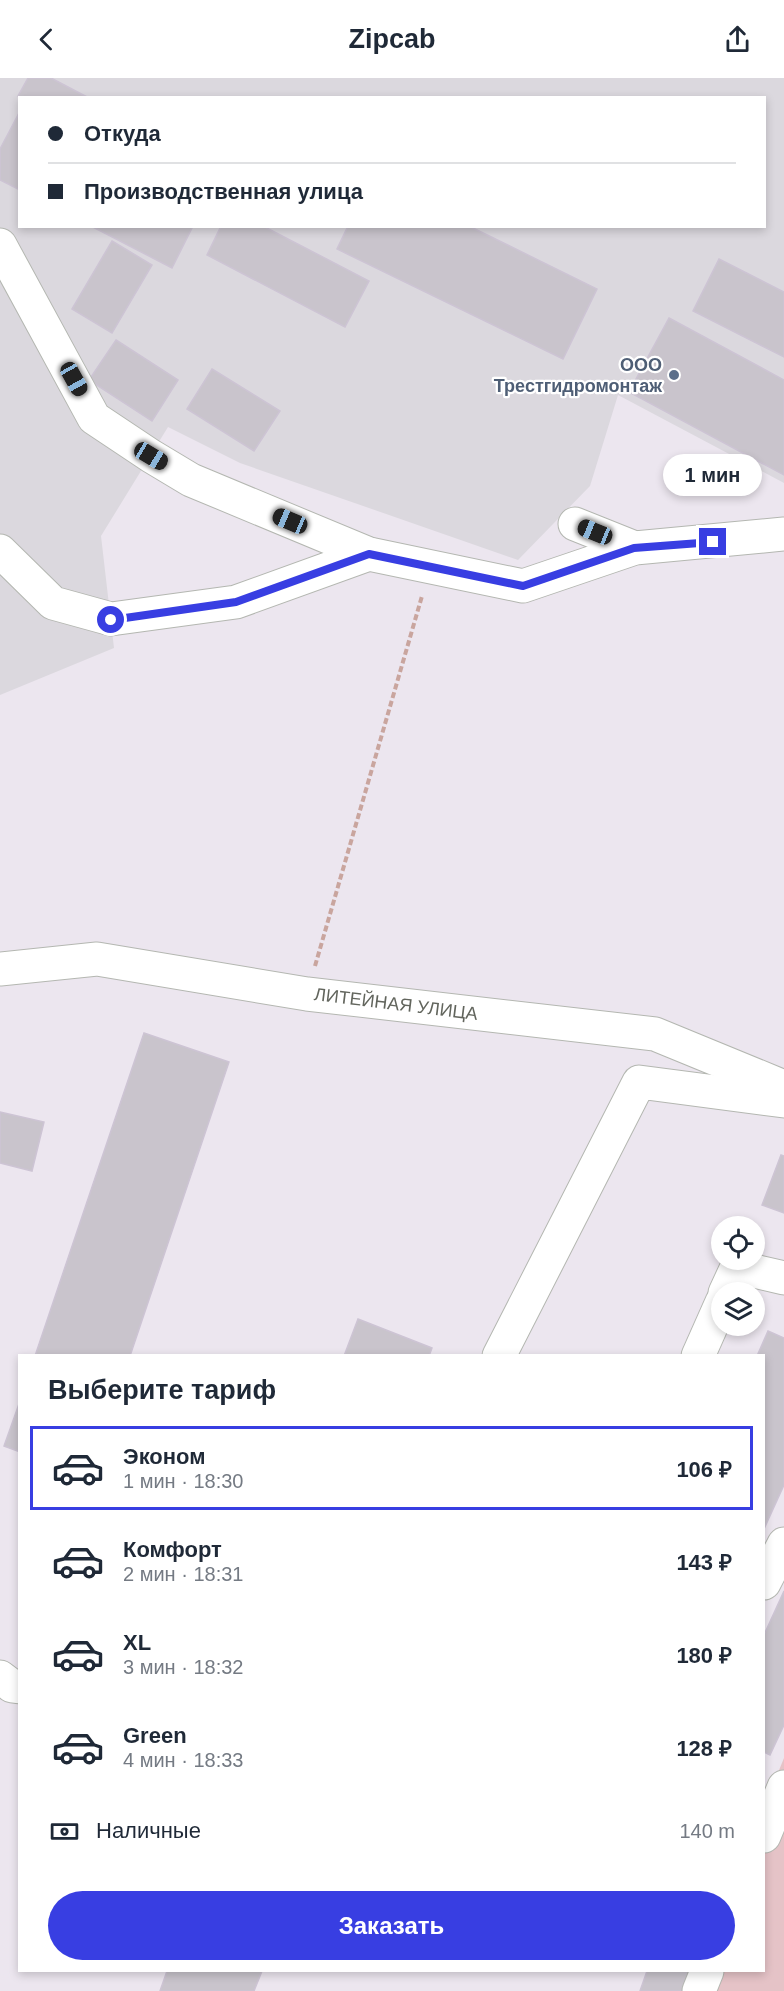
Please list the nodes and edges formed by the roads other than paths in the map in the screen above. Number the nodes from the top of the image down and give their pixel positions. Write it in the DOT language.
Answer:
graph roads {
  1 [pos="0,245"];
  2 [pos="575,524"];
  3 [pos="784,534"];
  4 [pos="634,548"];
  5 [pos="0,551"];
  6 [pos="369,554"];
  7 [pos="0,969"];
  8 [pos="784,1087"];
  9 [pos="784,1101"];
  10 [pos="784,1278"];
  11 [pos="730,1282"];
  12 [pos="711,1327"];
  13 [pos="500,1354"];
  14 [pos="699,1354"];
  15 [pos="784,1544"];
  16 [pos="765,1581"];
  17 [pos="0,1677"];
  18 [pos="18,1687"];
  19 [pos="784,1787"];
  20 [pos="765,1834"];
  21 [pos="707,1972"];
  22 [pos="699,1991"];
  1 -- 6 [label="street"];
  2 -- 4 [label="street"];
  3 -- 4 [label="street"];
  4 -- 6 [label="street"];
  5 -- 6 [label="street"];
  7 -- 8 [label="street, ЛИТЕЙНАЯ УЛИЦА"];
  9 -- 13 [label="street"];
  10 -- 11 [label="street"];
  12 -- 14 [label="street"];
  15 -- 16 [label="street"];
  17 -- 18 [label="street"];
  19 -- 20 [label="street"];
  21 -- 22 [label="street"];
}
